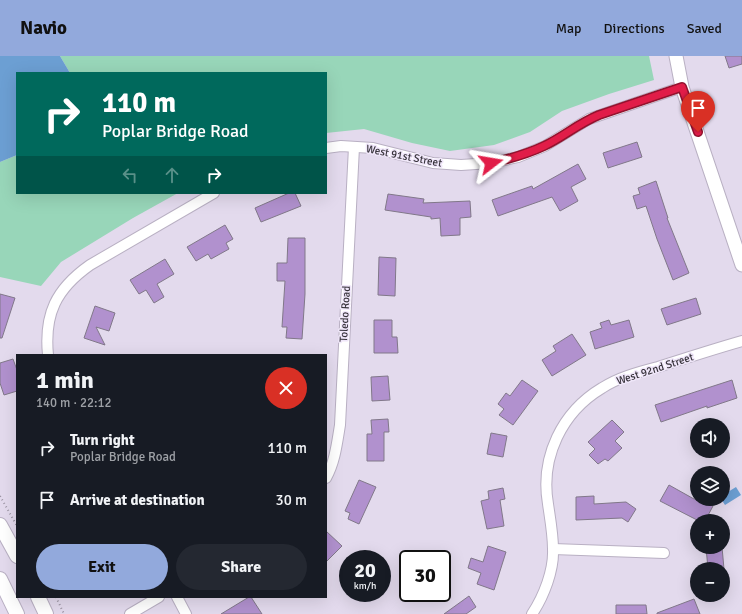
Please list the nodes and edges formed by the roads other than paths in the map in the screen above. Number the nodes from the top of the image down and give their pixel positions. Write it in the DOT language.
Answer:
graph roads {
  1 [pos="676,56"];
  2 [pos="682,87"];
  3 [pos="354,147"];
  4 [pos="327,148"];
  5 [pos="212,194"];
  6 [pos="741,257"];
  7 [pos="742,341"];
  8 [pos="48,354"];
  9 [pos="327,476"];
  10 [pos="0,526"];
  11 [pos="553,549"];
  12 [pos="664,553"];
  13 [pos="16,554"];
  14 [pos="0,579"];
  15 [pos="38,598"];
  16 [pos="157,598"];
  17 [pos="178,598"];
  18 [pos="17,614"];
  19 [pos="46,614"];
  20 [pos="130,614"];
  21 [pos="186,614"];
  22 [pos="532,614"];
  1 -- 2 [label="street"];
  2 -- 3 [label="street, West 91st Street"];
  2 -- 6 [label="street"];
  3 -- 4 [label="street, West 91st Street"];
  3 -- 9 [label="street, Toledo Road"];
  5 -- 8 [label="street"];
  7 -- 11 [label="street, West 92nd Street"];
  10 -- 13 [label="main road"];
  11 -- 12 [label="street"];
  11 -- 22 [label="street, West 92nd Street"];
  14 -- 18 [label="main road"];
  15 -- 19 [label="main road"];
  16 -- 20 [label="street"];
  17 -- 21 [label="street"];
}
